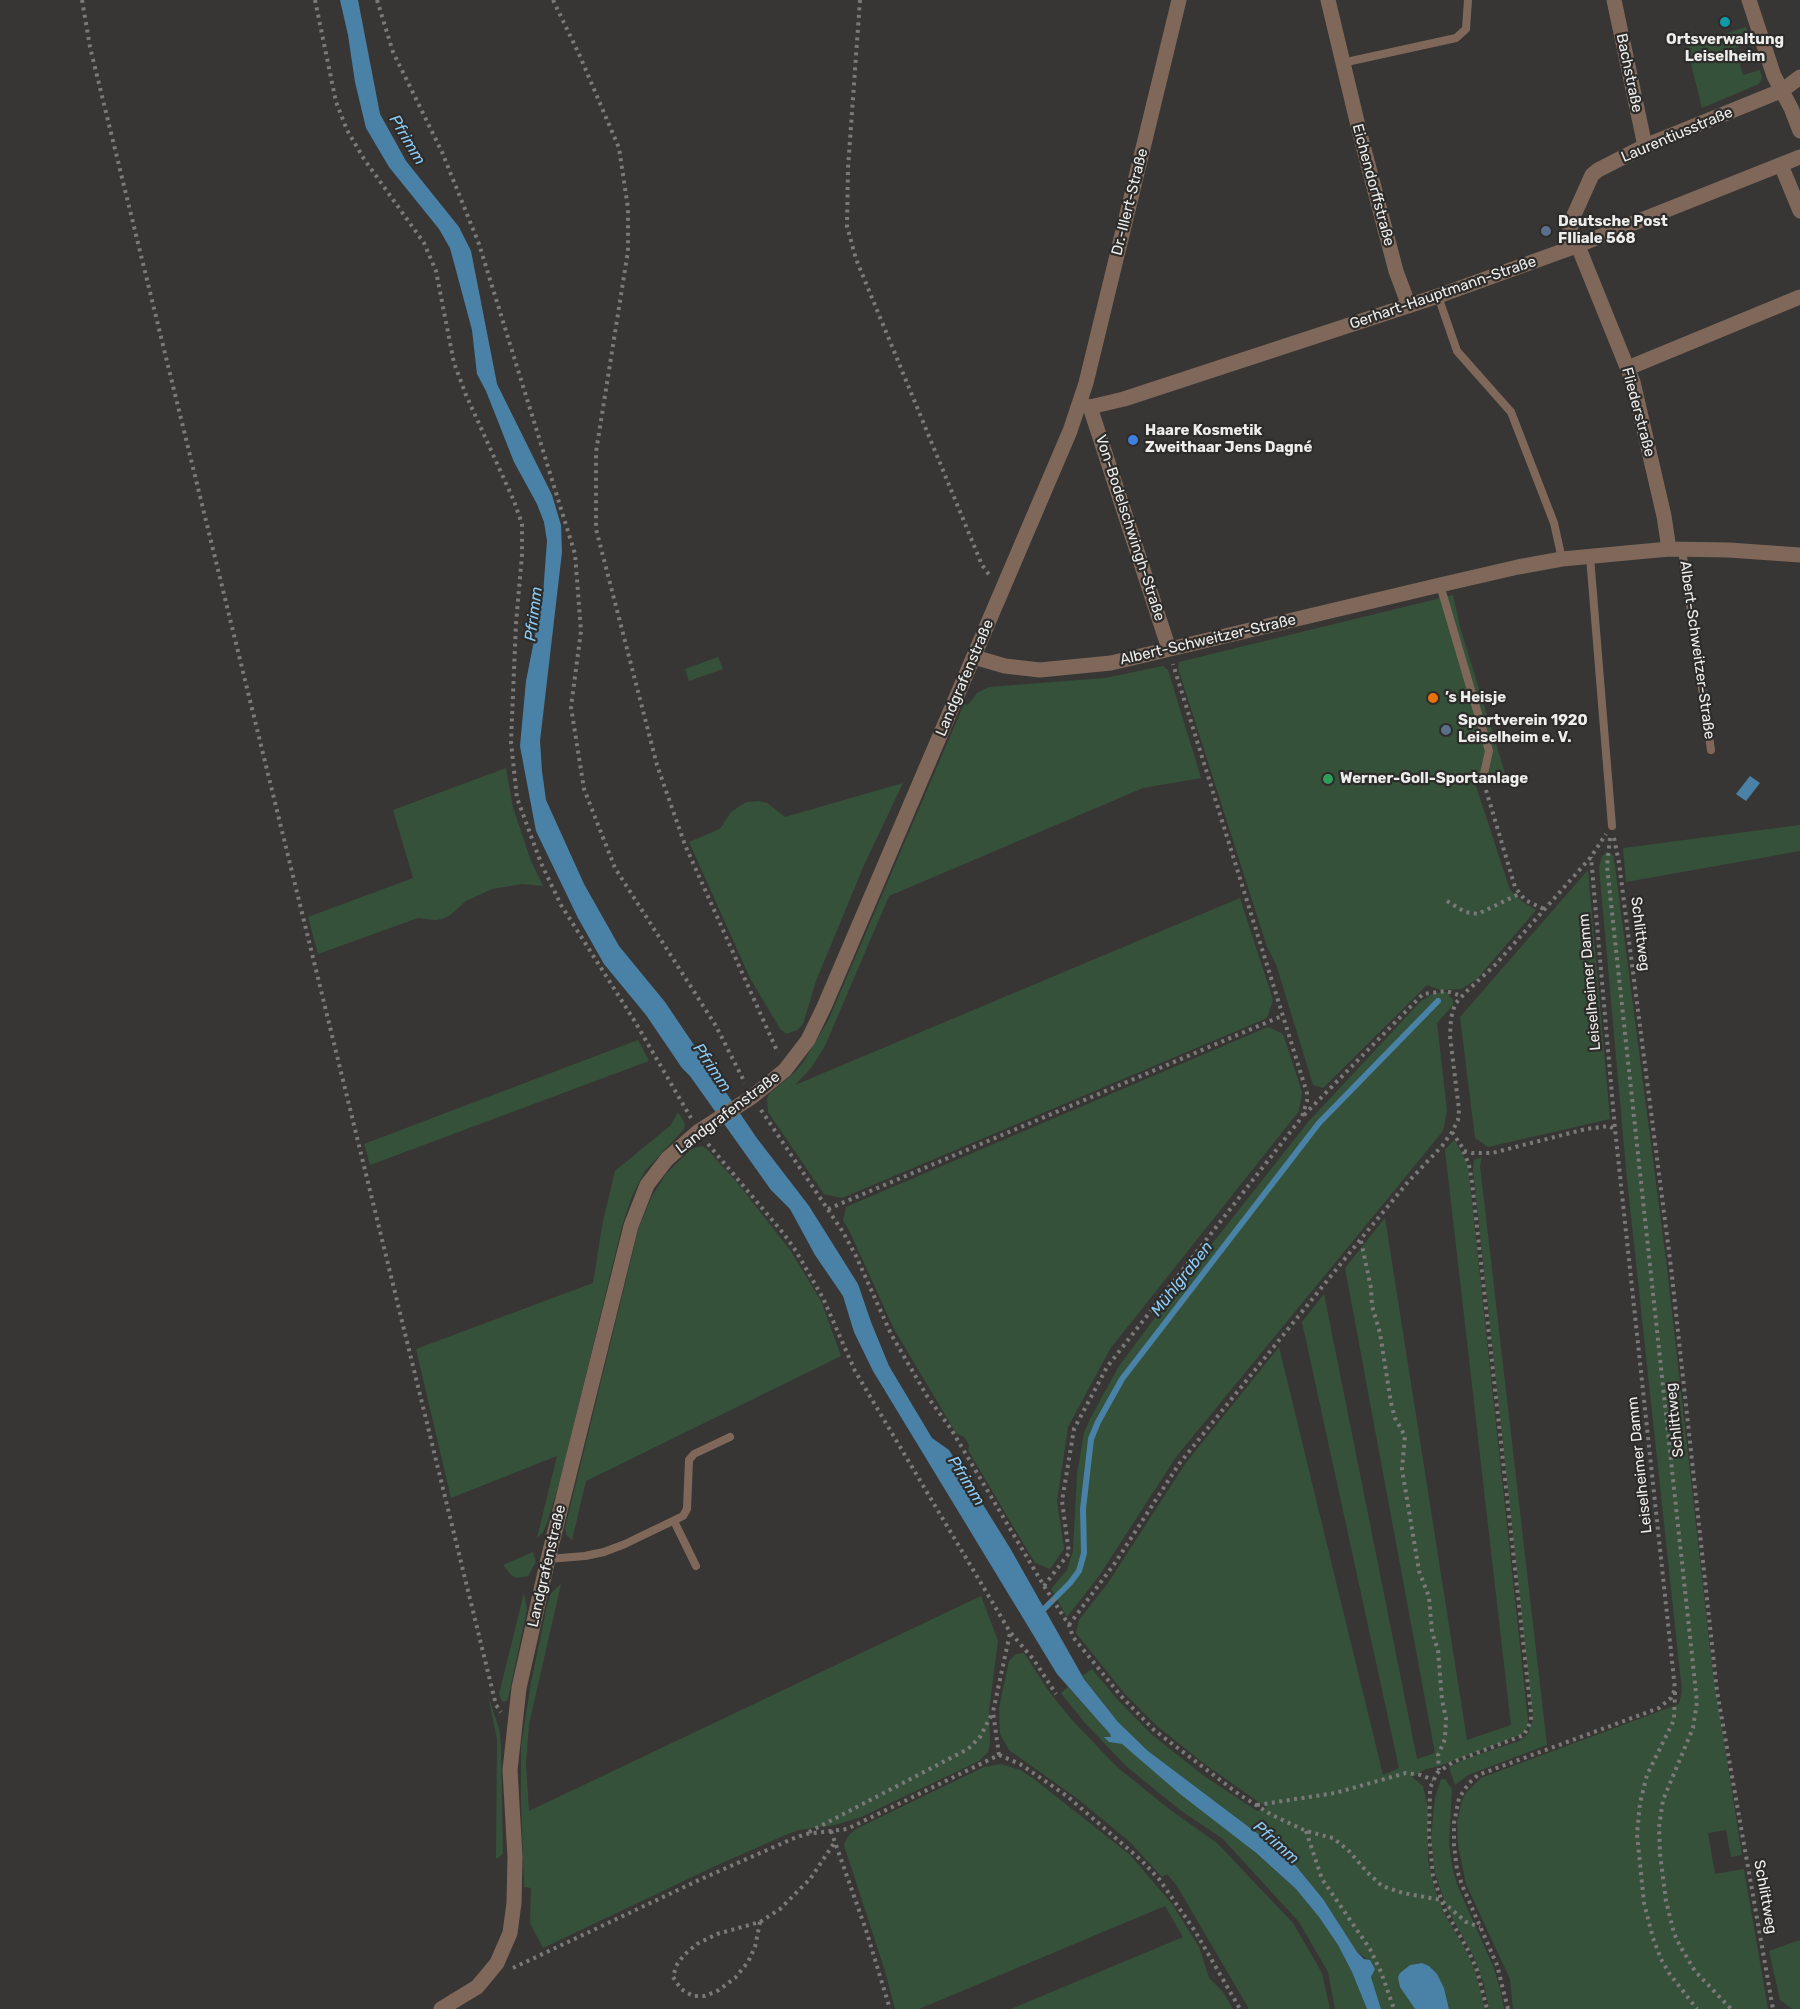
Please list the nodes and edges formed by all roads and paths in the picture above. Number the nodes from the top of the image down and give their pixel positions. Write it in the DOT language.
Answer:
graph roads {
  1 [pos="82,0"];
  2 [pos="315,0"];
  3 [pos="377,0"];
  4 [pos="553,0"];
  5 [pos="860,0"];
  6 [pos="1179,0"];
  7 [pos="1328,0"];
  8 [pos="1468,0"];
  9 [pos="1614,0"];
  10 [pos="1749,0"];
  11 [pos="1342,63"];
  12 [pos="1800,77"];
  13 [pos="1782,90"];
  14 [pos="1800,131"];
  15 [pos="1645,146"];
  16 [pos="1800,157"];
  17 [pos="1781,165"];
  18 [pos="1800,211"];
  19 [pos="1575,247"];
  20 [pos="1438,296"];
  21 [pos="1800,297"];
  22 [pos="1409,306"];
  23 [pos="1628,368"];
  24 [pos="1085,405"];
  25 [pos="1675,550"];
  26 [pos="1800,555"];
  27 [pos="1590,557"];
  28 [pos="1562,559"];
  29 [pos="1440,585"];
  30 [pos="1004,587"];
  31 [pos="1169,649"];
  32 [pos="974,657"];
  33 [pos="1712,750"];
  34 [pos="1483,778"];
  35 [pos="1612,826"];
  36 [pos="1591,857"];
  37 [pos="1519,894"];
  38 [pos="1447,901"];
  39 [pos="1544,909"];
  40 [pos="1462,996"];
  41 [pos="1282,1016"];
  42 [pos="785,1070"];
  43 [pos="748,1099"];
  44 [pos="1302,1117"];
  45 [pos="703,1128"];
  46 [pos="1615,1129"];
  47 [pos="1452,1132"];
  48 [pos="1464,1151"];
  49 [pos="828,1209"];
  50 [pos="1360,1240"];
  51 [pos="730,1437"];
  52 [pos="674,1521"];
  53 [pos="548,1559"];
  54 [pos="696,1566"];
  55 [pos="1044,1586"];
  56 [pos="1069,1625"];
  57 [pos="1010,1632"];
  58 [pos="1675,1689"];
  59 [pos="1056,1694"];
  60 [pos="993,1712"];
  61 [pos="515,1728"];
  62 [pos="999,1755"];
  63 [pos="1439,1771"];
  64 [pos="1433,1780"];
  65 [pos="1257,1805"];
  66 [pos="831,1831"];
  67 [pos="1306,1831"];
  68 [pos="806,1834"];
  69 [pos="835,1842"];
  70 [pos="1441,1900"];
  71 [pos="760,1922"];
  72 [pos="1480,1927"];
  73 [pos="505,1973"];
  74 [pos="441,2009"];
  75 [pos="890,2009"];
  76 [pos="1240,2009"];
  77 [pos="1394,2009"];
  78 [pos="1487,2009"];
  79 [pos="1508,2009"];
  80 [pos="1697,2009"];
  81 [pos="1731,2009"];
  82 [pos="1773,2009"];
  1 -- 61 [label="path"];
  2 -- 45 [label="path"];
  3 -- 43 [label="path"];
  4 -- 42 [label="path"];
  5 -- 30 [label="path"];
  6 -- 24 [label="street, Dr.-Illert-Straße"];
  7 -- 11 [label="street, Eichendorffstraße"];
  8 -- 11 [label="lane"];
  9 -- 15 [label="street, Bachstraße"];
  10 -- 13 [label="street"];
  11 -- 22 [label="street, Eichendorffstraße"];
  12 -- 13 [label="street, Laurentiusstraße"];
  13 -- 14 [label="street"];
  13 -- 15 [label="street, Laurentiusstraße"];
  15 -- 19 [label="street, Laurentiusstraße"];
  16 -- 17 [label="street, Gerhart-Hauptmann-Straße"];
  17 -- 18 [label="street"];
  17 -- 19 [label="street, Gerhart-Hauptmann-Straße"];
  19 -- 20 [label="street, Gerhart-Hauptmann-Straße"];
  19 -- 23 [label="street, Fliederstraße"];
  20 -- 22 [label="street, Gerhart-Hauptmann-Straße"];
  20 -- 28 [label="lane"];
  21 -- 23 [label="street"];
  22 -- 24 [label="street, Gerhart-Hauptmann-Straße"];
  23 -- 25 [label="street, Fliederstraße"];
  24 -- 30 [label="street, Landgrafenstraße"];
  24 -- 31 [label="street, Von-Bodelschwingh-Straße"];
  25 -- 26 [label="street, Albert-Schweitzer-Straße"];
  25 -- 27 [label="street, Albert-Schweitzer-Straße"];
  25 -- 33 [label="lane, Albert-Schweitzer-Straße"];
  27 -- 28 [label="street, Albert-Schweitzer-Straße"];
  27 -- 35 [label="lane"];
  28 -- 29 [label="street, Albert-Schweitzer-Straße"];
  29 -- 31 [label="street, Albert-Schweitzer-Straße"];
  29 -- 34 [label="lane"];
  30 -- 32 [label="street, Landgrafenstraße"];
  31 -- 32 [label="street, Albert-Schweitzer-Straße"];
  31 -- 41 [label="path"];
  32 -- 42 [label="street, Landgrafenstraße"];
  34 -- 37 [label="path"];
  35 -- 36 [label="path"];
  35 -- 81 [label="path"];
  35 -- 82 [label="path, Schlittweg"];
  36 -- 39 [label="path"];
  36 -- 46 [label="path, Leiselheimer Damm"];
  37 -- 38 [label="path"];
  37 -- 39 [label="path"];
  39 -- 40 [label="path"];
  40 -- 44 [label="path"];
  40 -- 47 [label="path"];
  41 -- 44 [label="path"];
  41 -- 49 [label="path"];
  42 -- 43 [label="street, Landgrafenstraße"];
  43 -- 45 [label="street, Landgrafenstraße"];
  43 -- 49 [label="path"];
  44 -- 55 [label="path"];
  45 -- 53 [label="street, Landgrafenstraße"];
  45 -- 57 [label="path"];
  46 -- 48 [label="path"];
  46 -- 58 [label="path, Leiselheimer Damm"];
  47 -- 48 [label="path"];
  47 -- 50 [label="path"];
  48 -- 63 [label="path"];
  49 -- 55 [label="path"];
  50 -- 56 [label="path"];
  50 -- 63 [label="path"];
  51 -- 52 [label="lane"];
  52 -- 53 [label="lane"];
  52 -- 54 [label="lane"];
  53 -- 61 [label="street, Landgrafenstraße"];
  55 -- 56 [label="path"];
  56 -- 65 [label="path"];
  57 -- 59 [label="path"];
  57 -- 60 [label="path"];
  58 -- 72 [label="path"];
  58 -- 80 [label="path, Leiselheimer Damm"];
  60 -- 62 [label="path"];
  60 -- 68 [label="path"];
  61 -- 74 [label="street, Landgrafenstraße"];
  62 -- 66 [label="path"];
  62 -- 76 [label="path"];
  63 -- 64 [label="path"];
  64 -- 65 [label="path"];
  64 -- 70 [label="path"];
  65 -- 67 [label="path"];
  66 -- 68 [label="path"];
  66 -- 69 [label="path"];
  67 -- 70 [label="path"];
  67 -- 77 [label="path"];
  68 -- 73 [label="path"];
  69 -- 71 [label="path"];
  69 -- 75 [label="path"];
  70 -- 72 [label="path"];
  70 -- 78 [label="path"];
  71 -- 71 [label="path"];
  72 -- 79 [label="path"];
}
